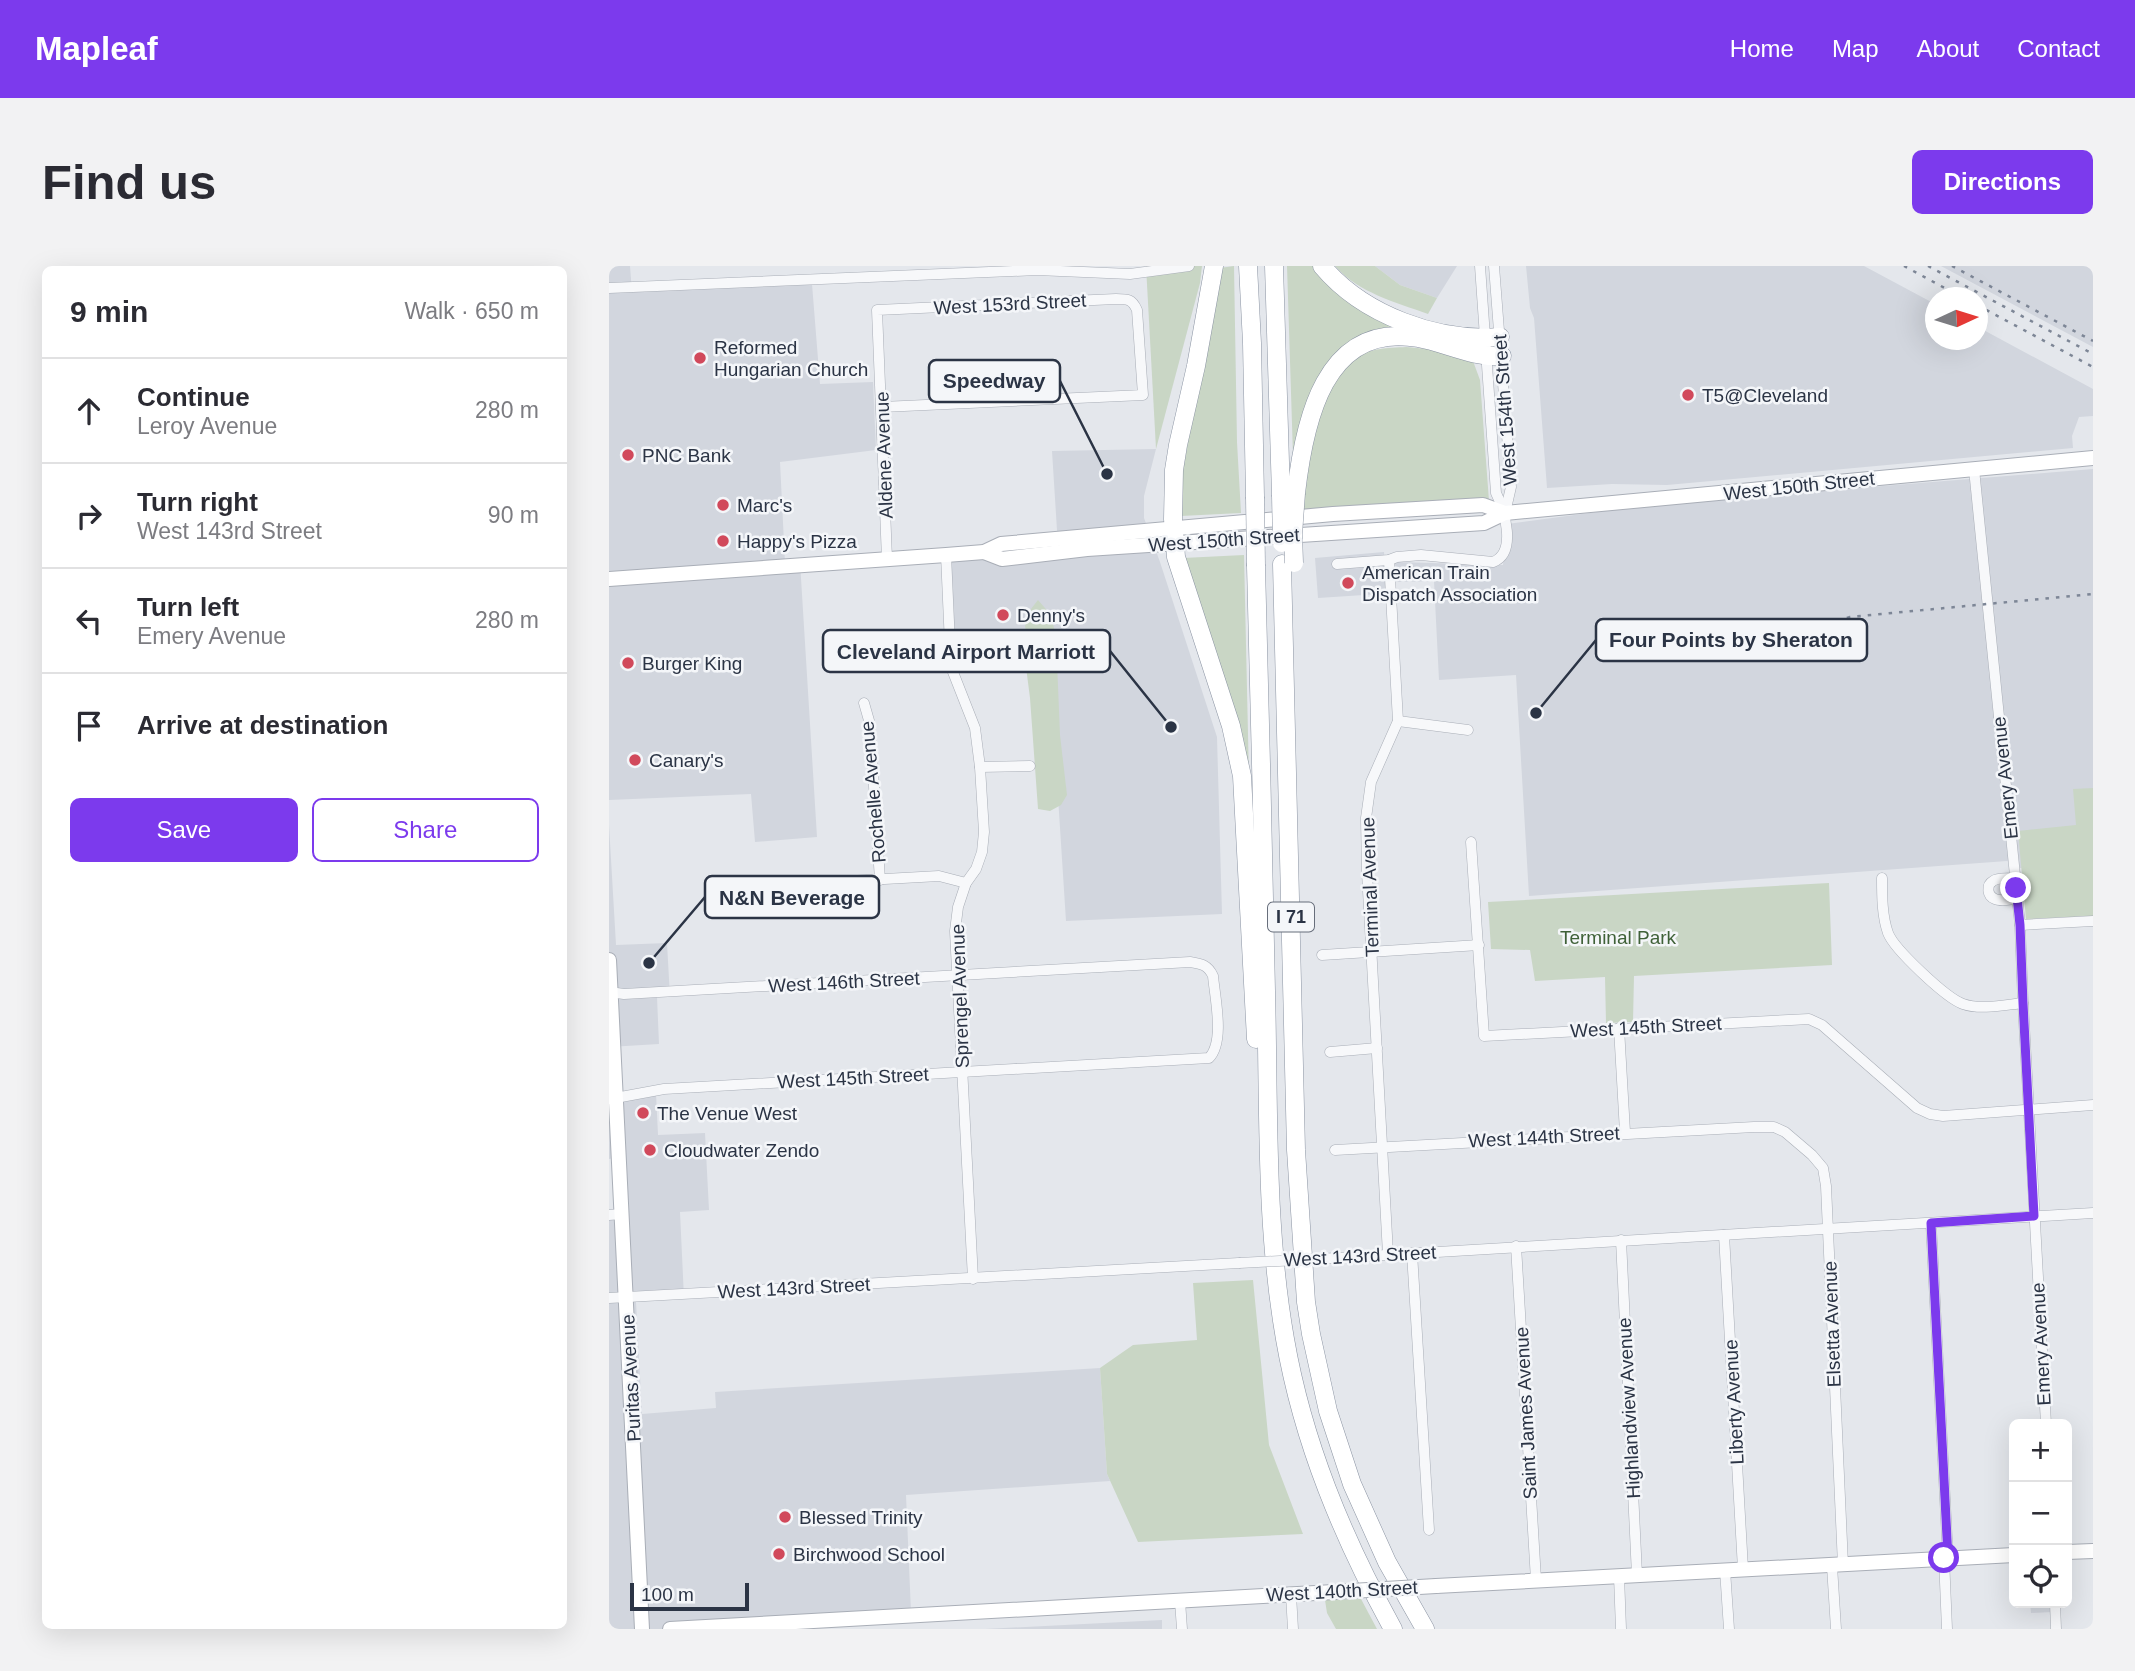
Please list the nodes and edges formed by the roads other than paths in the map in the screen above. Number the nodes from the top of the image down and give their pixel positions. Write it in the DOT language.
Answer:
graph roads {
  1 [pos="1189,266"];
  2 [pos="1322,266"];
  3 [pos="1480,266"];
  4 [pos="1494,266"];
  5 [pos="1274,269"];
  6 [pos="1248,271"];
  7 [pos="1213,274"];
  8 [pos="609,288"];
  9 [pos="877,310"];
  10 [pos="1493,337"];
  11 [pos="1494,357"];
  12 [pos="882,407"];
  13 [pos="2093,458"];
  14 [pos="1974,469"];
  15 [pos="1288,494"];
  16 [pos="1505,513"];
  17 [pos="1175,535"];
  18 [pos="946,555"];
  19 [pos="887,559"];
  20 [pos="1389,561"];
  21 [pos="1337,564"];
  22 [pos="609,579"];
  23 [pos="864,703"];
  24 [pos="1398,721"];
  25 [pos="1468,730"];
  26 [pos="1030,766"];
  27 [pos="980,767"];
  28 [pos="1471,842"];
  29 [pos="1882,878"];
  30 [pos="2015,878"];
  31 [pos="880,880"];
  32 [pos="966,883"];
  33 [pos="757,886"];
  34 [pos="2018,899"];
  35 [pos="2093,921"];
  36 [pos="2020,925"];
  37 [pos="1479,945"];
  38 [pos="1372,952"];
  39 [pos="1322,956"];
  40 [pos="609,960"];
  41 [pos="958,975"];
  42 [pos="610,992"];
  43 [pos="2023,1003"];
  44 [pos="1216,1004"];
  45 [pos="1619,1028"];
  46 [pos="1377,1048"];
  47 [pos="1330,1052"];
  48 [pos="963,1071"];
  49 [pos="612,1098"];
  50 [pos="2093,1105"];
  51 [pos="2029,1110"];
  52 [pos="1754,1127"];
  53 [pos="1625,1132"];
  54 [pos="1383,1147"];
  55 [pos="1335,1150"];
  56 [pos="1271,1181"];
  57 [pos="2093,1213"];
  58 [pos="615,1215"];
  59 [pos="2034,1216"];
  60 [pos="1931,1223"];
  61 [pos="1828,1229"];
  62 [pos="1724,1235"];
  63 [pos="1621,1240"];
  64 [pos="1516,1246"];
  65 [pos="1412,1253"];
  66 [pos="1388,1254"];
  67 [pos="973,1279"];
  68 [pos="627,1297"];
  69 [pos="609,1298"];
  70 [pos="2046,1419"];
  71 [pos="1429,1530"];
  72 [pos="2093,1550"];
  73 [pos="2072,1552"];
  74 [pos="2009,1555"];
  75 [pos="1946,1558"];
  76 [pos="1838,1565"];
  77 [pos="1743,1569"];
  78 [pos="1725,1570"];
  79 [pos="1637,1575"];
  80 [pos="1619,1576"];
  81 [pos="1536,1580"];
  82 [pos="1291,1595"];
  83 [pos="1180,1601"];
  84 [pos="2055,1608"];
  85 [pos="910,1622"];
  86 [pos="642,1629"];
  87 [pos="670,1629"];
  88 [pos="1182,1629"];
  89 [pos="1293,1629"];
  90 [pos="1393,1629"];
  91 [pos="1425,1629"];
  92 [pos="1621,1629"];
  93 [pos="1728,1629"];
  94 [pos="1836,1629"];
  95 [pos="1947,1629"];
  96 [pos="2056,1629"];
  1 -- 8 [label="street"];
  2 -- 10 [label="highway"];
  3 -- 10 [label="street, West 154th Street"];
  4 -- 10 [label="street, West 154th Street"];
  5 -- 15 [label="highway"];
  6 -- 56 [label="highway, I 71, bridge"];
  7 -- 17 [label="highway"];
  9 -- 12 [label="street, Aldene Avenue"];
  9 -- 12 [label="street, West 153rd Street"];
  10 -- 11 [label="street, West 154th Street"];
  10 -- 11 [label="street, West 154th Street"];
  11 -- 15 [label="highway"];
  11 -- 16 [label="street, West 154th Street"];
  11 -- 16 [label="street, West 154th Street"];
  12 -- 19 [label="street, Aldene Avenue"];
  13 -- 14 [label="street, West 150th Street"];
  14 -- 16 [label="street, West 150th Street"];
  14 -- 30 [label="street, Emery Avenue"];
  15 -- 91 [label="highway, bridge"];
  16 -- 17 [label="street, West 150th Street"];
  16 -- 20 [label="street"];
  17 -- 18 [label="street, West 150th Street"];
  17 -- 56 [label="highway"];
  18 -- 19 [label="street, West 150th Street"];
  18 -- 27 [label="street, Sprengel Avenue"];
  19 -- 22 [label="street, West 150th Street"];
  20 -- 21 [label="street"];
  20 -- 24 [label="street, Terminal Avenue"];
  23 -- 31 [label="street, Rochelle Avenue"];
  24 -- 25 [label="street"];
  24 -- 38 [label="street, Terminal Avenue"];
  26 -- 27 [label="street"];
  27 -- 32 [label="street, Sprengel Avenue"];
  28 -- 37 [label="street"];
  29 -- 43 [label="street"];
  30 -- 34 [label="street, Emery Avenue"];
  30 -- 34 [label="street"];
  31 -- 32 [label="street"];
  31 -- 33 [label="street"];
  32 -- 41 [label="street, Sprengel Avenue"];
  34 -- 36 [label="street, Emery Avenue"];
  35 -- 36 [label="street"];
  36 -- 43 [label="street, Emery Avenue"];
  37 -- 38 [label="street"];
  37 -- 45 [label="street, West 145th Street"];
  38 -- 39 [label="street"];
  38 -- 46 [label="street, Terminal Avenue"];
  40 -- 42 [label="street, Puritas Avenue"];
  41 -- 42 [label="street, West 146th Street"];
  41 -- 44 [label="street, West 146th Street"];
  41 -- 48 [label="street, Sprengel Avenue"];
  42 -- 49 [label="street, Puritas Avenue"];
  43 -- 51 [label="street, Emery Avenue"];
  44 -- 48 [label="street, West 145th Street"];
  45 -- 51 [label="street, West 145th Street"];
  45 -- 53 [label="street"];
  46 -- 47 [label="street"];
  46 -- 54 [label="street, Terminal Avenue"];
  48 -- 49 [label="street, West 145th Street"];
  48 -- 67 [label="street, Sprengel Avenue"];
  49 -- 58 [label="street, Puritas Avenue"];
  50 -- 51 [label="street"];
  51 -- 59 [label="street, Emery Avenue"];
  52 -- 53 [label="street, West 144th Street"];
  52 -- 61 [label="street, Elsetta Avenue"];
  53 -- 54 [label="street, West 144th Street"];
  54 -- 55 [label="street, West 144th Street"];
  54 -- 66 [label="street, Terminal Avenue"];
  56 -- 90 [label="highway, I 71"];
  57 -- 59 [label="street, West 143rd Street"];
  58 -- 68 [label="street, Puritas Avenue"];
  59 -- 60 [label="street, West 143rd Street"];
  59 -- 70 [label="street, Emery Avenue"];
  60 -- 61 [label="street, West 143rd Street"];
  60 -- 75 [label="street"];
  61 -- 62 [label="street, West 143rd Street"];
  61 -- 76 [label="street, Elsetta Avenue"];
  62 -- 63 [label="street, West 143rd Street"];
  62 -- 77 [label="street, Liberty Avenue"];
  63 -- 64 [label="street, West 143rd Street"];
  63 -- 79 [label="street, Highlandview Avenue"];
  64 -- 65 [label="street, West 143rd Street"];
  64 -- 81 [label="street, Saint James Avenue"];
  65 -- 66 [label="street, West 143rd Street"];
  65 -- 71 [label="street"];
  66 -- 67 [label="street, West 143rd Street, bridge"];
  67 -- 68 [label="street, West 143rd Street"];
  68 -- 69 [label="street, West 143rd Street"];
  68 -- 86 [label="street, Puritas Avenue"];
  72 -- 73 [label="street"];
  74 -- 75 [label="street, West 140th Street"];
  75 -- 76 [label="street, West 140th Street"];
  75 -- 95 [label="street"];
  76 -- 77 [label="street, West 140th Street"];
  76 -- 94 [label="street, Elsetta Avenue"];
  77 -- 78 [label="street, West 140th Street"];
  78 -- 79 [label="street, West 140th Street"];
  78 -- 93 [label="street"];
  79 -- 80 [label="street, West 140th Street"];
  80 -- 81 [label="street, West 140th Street"];
  80 -- 92 [label="street"];
  81 -- 82 [label="street, West 140th Street, bridge"];
  82 -- 83 [label="street, West 140th Street"];
  82 -- 89 [label="street"];
  83 -- 85 [label="street, West 140th Street"];
  83 -- 88 [label="street"];
  84 -- 96 [label="street"];
  85 -- 87 [label="street, West 140th Street"];
}
